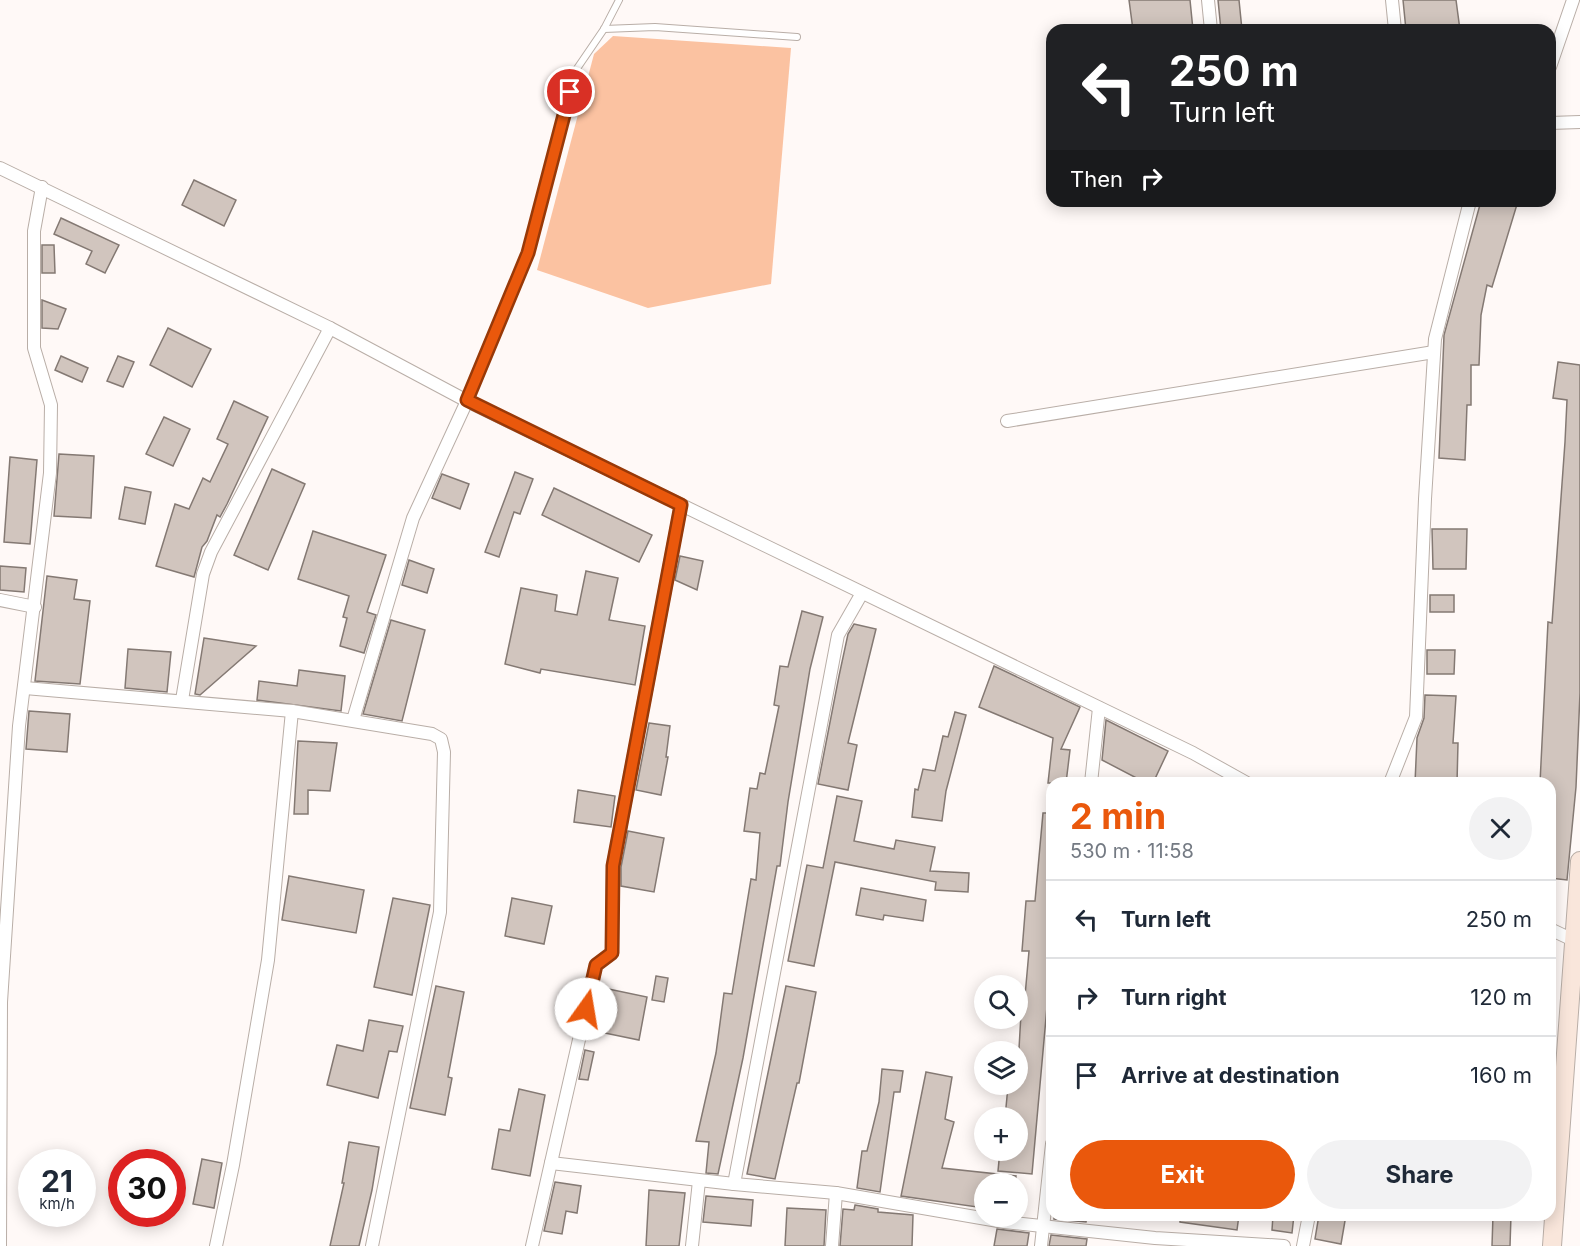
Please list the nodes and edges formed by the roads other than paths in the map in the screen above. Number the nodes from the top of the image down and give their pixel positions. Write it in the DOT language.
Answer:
graph roads {
  1 [pos="619,0"];
  2 [pos="1208,0"];
  3 [pos="1392,0"];
  4 [pos="1573,0"];
  5 [pos="1210,24"];
  6 [pos="1394,24"];
  7 [pos="604,29"];
  8 [pos="797,37"];
  9 [pos="1556,50"];
  10 [pos="1580,122"];
  11 [pos="1556,123"];
  12 [pos="0,168"];
  13 [pos="42,187"];
  14 [pos="1468,207"];
  15 [pos="330,328"];
  16 [pos="1434,352"];
  17 [pos="467,400"];
  18 [pos="1007,421"];
  19 [pos="681,505"];
  20 [pos="862,593"];
  21 [pos="0,600"];
  22 [pos="35,607"];
  23 [pos="25,688"];
  24 [pos="182,700"];
  25 [pos="1099,708"];
  26 [pos="292,711"];
  27 [pos="353,720"];
  28 [pos="1092,777"];
  29 [pos="1235,777"];
  30 [pos="1391,777"];
  31 [pos="1580,861"];
  32 [pos="1556,930"];
  33 [pos="1576,932"];
  34 [pos="1575,982"];
  35 [pos="1,1002"];
  36 [pos="551,1163"];
  37 [pos="699,1180"];
  38 [pos="734,1184"];
  39 [pos="836,1193"];
  40 [pos="1046,1199"];
  41 [pos="1556,1200"];
  42 [pos="1308,1221"];
  43 [pos="1554,1221"];
  44 [pos="1043,1226"];
  45 [pos="0,1246"];
  46 [pos="216,1246"];
  47 [pos="372,1246"];
  48 [pos="532,1246"];
  49 [pos="692,1246"];
  50 [pos="832,1246"];
  51 [pos="1041,1246"];
  52 [pos="1284,1246"];
  53 [pos="1303,1246"];
  54 [pos="1552,1246"];
  1 -- 7 [label="lane"];
  2 -- 5 [label="street"];
  3 -- 6 [label="street"];
  4 -- 9 [label="street"];
  7 -- 8 [label="lane"];
  7 -- 17 [label="lane"];
  10 -- 11 [label="street"];
  12 -- 13 [label="street"];
  13 -- 15 [label="street"];
  13 -- 22 [label="street"];
  14 -- 16 [label="street"];
  15 -- 17 [label="street"];
  15 -- 24 [label="street"];
  16 -- 18 [label="street"];
  16 -- 30 [label="street"];
  17 -- 19 [label="street"];
  17 -- 27 [label="street"];
  19 -- 20 [label="street"];
  19 -- 36 [label="street"];
  20 -- 25 [label="street"];
  20 -- 38 [label="street"];
  21 -- 22 [label="street"];
  22 -- 23 [label="street"];
  23 -- 24 [label="street"];
  23 -- 35 [label="street"];
  24 -- 26 [label="street"];
  25 -- 28 [label="street"];
  25 -- 29 [label="street"];
  26 -- 27 [label="street"];
  26 -- 46 [label="street"];
  27 -- 47 [label="street"];
  31 -- 33 [label="main road"];
  32 -- 33 [label="street"];
  33 -- 34 [label="main road"];
  34 -- 41 [label="main road"];
  35 -- 45 [label="street"];
  36 -- 37 [label="street"];
  36 -- 48 [label="street"];
  37 -- 38 [label="street"];
  37 -- 49 [label="street"];
  38 -- 39 [label="street"];
  39 -- 44 [label="street"];
  39 -- 50 [label="street"];
  40 -- 44 [label="street"];
  42 -- 53 [label="street"];
  43 -- 54 [label="main road"];
  44 -- 51 [label="street"];
  44 -- 52 [label="street"];
}
